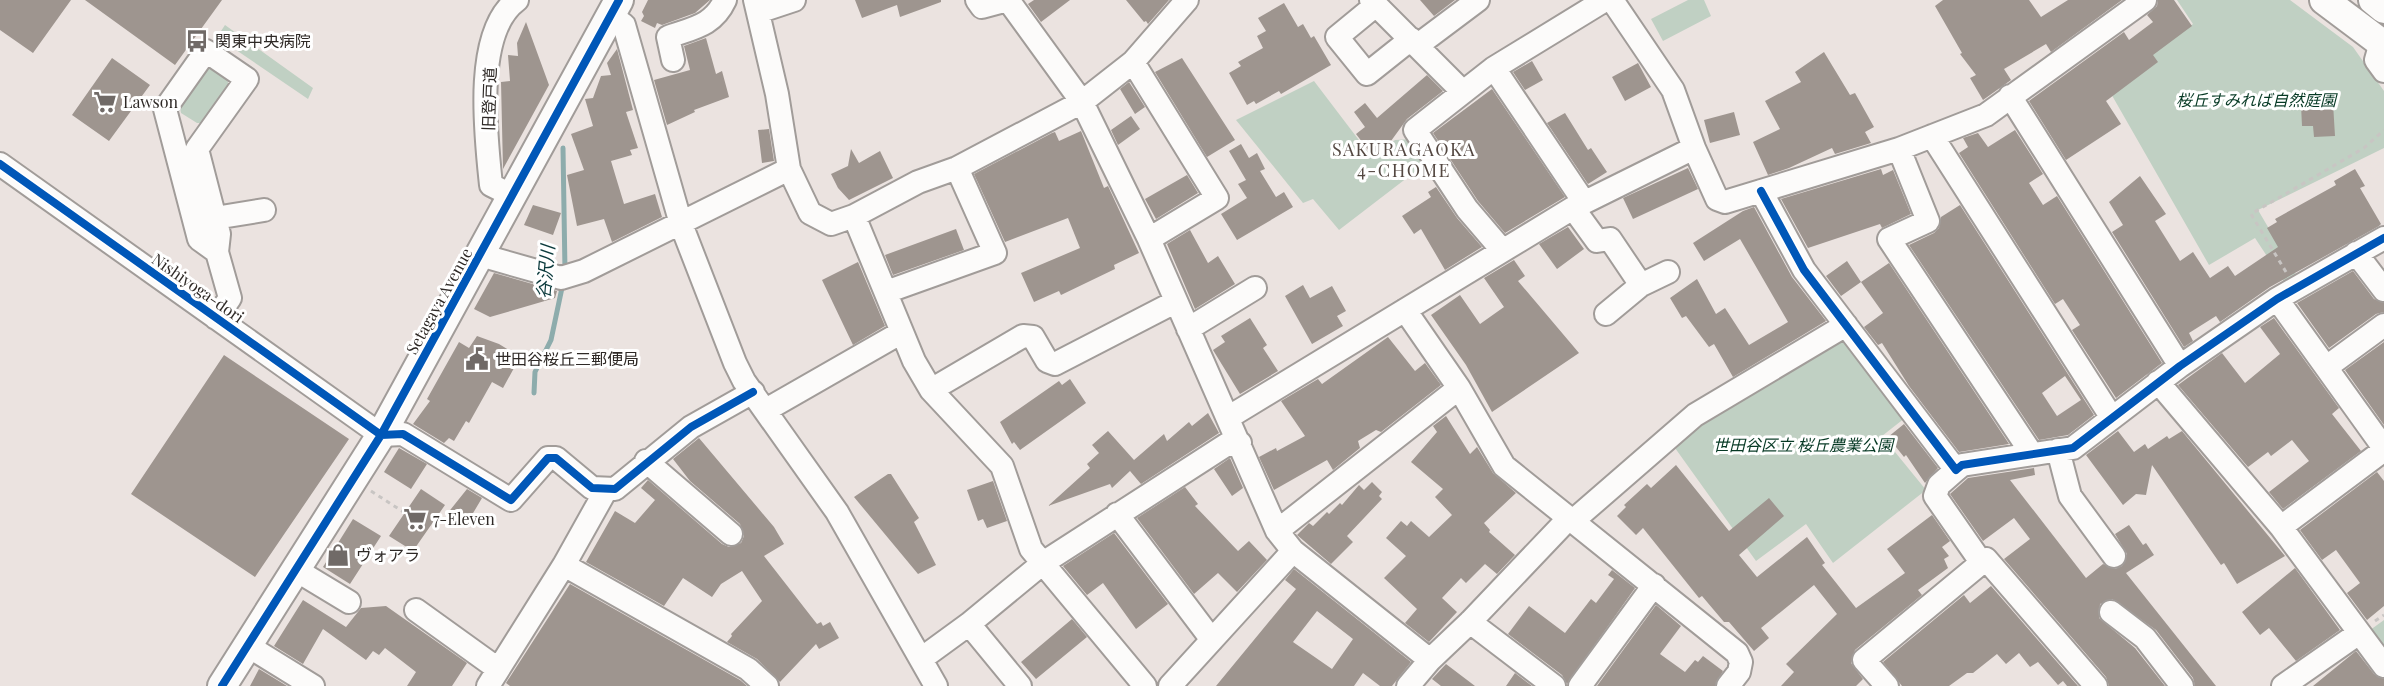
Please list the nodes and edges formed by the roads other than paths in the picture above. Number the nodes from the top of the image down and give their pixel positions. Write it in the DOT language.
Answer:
graph roads {
  1 [pos="725,0"];
  2 [pos="794,0"];
  3 [pos="977,0"];
  4 [pos="1008,0"];
  5 [pos="1187,0"];
  6 [pos="1478,0"];
  7 [pos="1605,0"];
  8 [pos="1612,0"];
  9 [pos="2145,0"];
  10 [pos="2324,0"];
  11 [pos="2373,0"];
  12 [pos="505,3"];
  13 [pos="1374,3"];
  14 [pos="757,6"];
  15 [pos="615,8"];
  16 [pos="2384,9"];
  17 [pos="1415,42"];
  18 [pos="2382,44"];
  19 [pos="673,60"];
  20 [pos="1133,62"];
  21 [pos="1494,68"];
  22 [pos="2384,71"];
  23 [pos="1461,91"];
  24 [pos="2010,96"];
  25 [pos="1082,102"];
  26 [pos="1932,136"];
  27 [pos="1694,148"];
  28 [pos="1899,149"];
  29 [pos="0,164"];
  30 [pos="957,168"];
  31 [pos="789,169"];
  32 [pos="1761,191"];
  33 [pos="511,195"];
  34 [pos="1579,205"];
  35 [pos="264,210"];
  36 [pos="854,216"];
  37 [pos="215,218"];
  38 [pos="681,224"];
  39 [pos="2384,238"];
  40 [pos="1149,239"];
  41 [pos="1502,250"];
  42 [pos="217,252"];
  43 [pos="2356,253"];
  44 [pos="480,255"];
  45 [pos="1668,272"];
  46 [pos="1641,285"];
  47 [pos="1256,288"];
  48 [pos="2384,290"];
  49 [pos="886,292"];
  50 [pos="2286,293"];
  51 [pos="1175,302"];
  52 [pos="1405,310"];
  53 [pos="1606,314"];
  54 [pos="216,318"];
  55 [pos="1846,325"];
  56 [pos="2384,325"];
  57 [pos="1188,329"];
  58 [pos="902,332"];
  59 [pos="2180,366"];
  60 [pos="2328,366"];
  61 [pos="2158,382"];
  62 [pos="1459,388"];
  63 [pos="931,390"];
  64 [pos="759,401"];
  65 [pos="1229,417"];
  66 [pos="2112,418"];
  67 [pos="381,435"];
  68 [pos="1240,443"];
  69 [pos="2384,449"];
  70 [pos="2058,450"];
  71 [pos="2032,454"];
  72 [pos="646,461"];
  73 [pos="1956,470"];
  74 [pos="606,490"];
  75 [pos="1116,514"];
  76 [pos="1572,519"];
  77 [pos="2281,527"];
  78 [pos="1277,531"];
  79 [pos="731,534"];
  80 [pos="1293,551"];
  81 [pos="2114,556"];
  82 [pos="1043,562"];
  83 [pos="1981,562"];
  84 [pos="564,565"];
  85 [pos="296,570"];
  86 [pos="1654,585"];
  87 [pos="349,602"];
  88 [pos="416,610"];
  89 [pos="2111,612"];
  90 [pos="1470,622"];
  91 [pos="969,624"];
  92 [pos="2360,633"];
  93 [pos="1212,640"];
  94 [pos="248,646"];
  95 [pos="921,659"];
  96 [pos="1430,660"];
  97 [pos="2384,666"];
  98 [pos="493,678"];
  99 [pos="222,686"];
  100 [pos="313,686"];
  101 [pos="767,686"];
  102 [pos="936,686"];
  103 [pos="1020,686"];
  104 [pos="1145,686"];
  105 [pos="1170,686"];
  106 [pos="1408,686"];
  107 [pos="1554,686"];
  108 [pos="1580,686"];
  109 [pos="1728,686"];
  110 [pos="1887,686"];
  111 [pos="2096,686"];
  112 [pos="2182,686"];
  113 [pos="2283,686"];
  1 -- 19 [label="street"];
  2 -- 14 [label="street"];
  3 -- 4 [label="street"];
  4 -- 25 [label="street"];
  5 -- 20 [label="street"];
  6 -- 17 [label="street"];
  7 -- 21 [label="street"];
  8 -- 27 [label="street"];
  9 -- 24 [label="street"];
  10 -- 18 [label="main road"];
  11 -- 16 [label="main road"];
  12 -- 33 [label="street, 旧登戸道"];
  13 -- 17 [label="street"];
  13 -- 17 [label="street"];
  14 -- 31 [label="street"];
  15 -- 33 [label="main road, Setagaya Avenue"];
  15 -- 38 [label="street"];
  17 -- 23 [label="street"];
  18 -- 22 [label="street"];
  20 -- 25 [label="street"];
  20 -- 40 [label="street"];
  21 -- 23 [label="street"];
  21 -- 34 [label="street"];
  23 -- 41 [label="street"];
  24 -- 26 [label="street"];
  24 -- 59 [label="street"];
  25 -- 30 [label="street"];
  25 -- 40 [label="street"];
  26 -- 28 [label="street"];
  26 -- 66 [label="street"];
  27 -- 32 [label="street"];
  27 -- 34 [label="street"];
  28 -- 32 [label="street"];
  28 -- 71 [label="street"];
  29 -- 54 [label="street, Nishiyoga-dori"];
  30 -- 36 [label="street"];
  30 -- 49 [label="street"];
  31 -- 36 [label="street"];
  31 -- 38 [label="street"];
  32 -- 55 [label="street"];
  33 -- 44 [label="main road, Setagaya Avenue"];
  34 -- 41 [label="street"];
  34 -- 46 [label="street"];
  35 -- 37 [label="street"];
  36 -- 49 [label="street"];
  37 -- 42 [label="street"];
  37 -- 42 [label="street"];
  38 -- 44 [label="street"];
  38 -- 64 [label="street"];
  39 -- 43 [label="street"];
  40 -- 51 [label="street"];
  41 -- 52 [label="street"];
  42 -- 54 [label="street"];
  43 -- 48 [label="street"];
  43 -- 50 [label="street"];
  44 -- 67 [label="main road, Setagaya Avenue"];
  45 -- 46 [label="street"];
  46 -- 53 [label="street"];
  47 -- 57 [label="street"];
  49 -- 58 [label="street"];
  50 -- 59 [label="street"];
  50 -- 60 [label="street"];
  51 -- 57 [label="street"];
  51 -- 63 [label="street"];
  52 -- 62 [label="street"];
  52 -- 65 [label="street"];
  54 -- 67 [label="street, Nishiyoga-dori"];
  55 -- 73 [label="street"];
  55 -- 76 [label="street"];
  56 -- 60 [label="street"];
  57 -- 65 [label="street"];
  58 -- 63 [label="street"];
  58 -- 64 [label="street"];
  59 -- 61 [label="street"];
  60 -- 69 [label="street"];
  61 -- 66 [label="street"];
  61 -- 77 [label="street"];
  62 -- 76 [label="street"];
  62 -- 78 [label="street"];
  63 -- 82 [label="street"];
  64 -- 72 [label="street"];
  64 -- 95 [label="street"];
  65 -- 68 [label="street"];
  66 -- 70 [label="street"];
  67 -- 74 [label="street"];
  67 -- 85 [label="main road, Setagaya Avenue"];
  68 -- 75 [label="street"];
  68 -- 78 [label="street"];
  69 -- 77 [label="street"];
  70 -- 71 [label="street"];
  70 -- 81 [label="street"];
  71 -- 73 [label="street"];
  72 -- 74 [label="street"];
  72 -- 79 [label="street"];
  73 -- 83 [label="street"];
  74 -- 84 [label="street"];
  75 -- 82 [label="street"];
  75 -- 93 [label="street"];
  76 -- 86 [label="street"];
  76 -- 90 [label="street"];
  77 -- 92 [label="street"];
  78 -- 80 [label="street"];
  80 -- 93 [label="street"];
  80 -- 96 [label="street"];
  82 -- 91 [label="street"];
  82 -- 104 [label="street"];
  83 -- 110 [label="street"];
  83 -- 111 [label="street"];
  84 -- 98 [label="street"];
  84 -- 101 [label="street"];
  85 -- 87 [label="street"];
  85 -- 94 [label="main road, Setagaya Avenue"];
  86 -- 108 [label="street"];
  86 -- 109 [label="street"];
  88 -- 98 [label="street"];
  89 -- 112 [label="street"];
  90 -- 96 [label="street"];
  90 -- 107 [label="street"];
  91 -- 95 [label="street"];
  91 -- 103 [label="street"];
  92 -- 97 [label="street"];
  92 -- 113 [label="street"];
  93 -- 105 [label="street"];
  94 -- 99 [label="main road, Setagaya Avenue"];
  94 -- 100 [label="street"];
  95 -- 102 [label="street"];
  96 -- 106 [label="street"];
}
